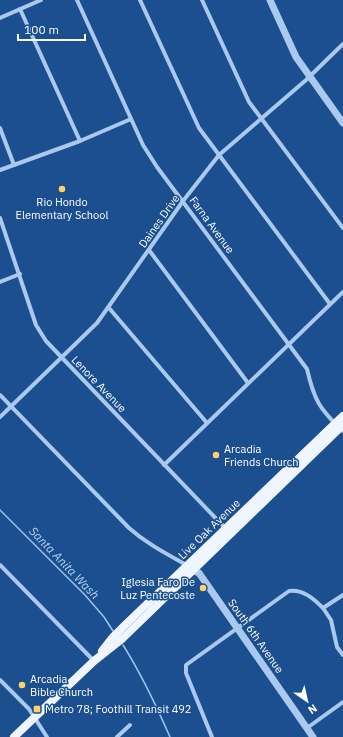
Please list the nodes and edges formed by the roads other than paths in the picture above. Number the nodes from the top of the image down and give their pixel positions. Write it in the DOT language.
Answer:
graph roads {
  1 [pos="41,0"];
  2 [pos="77,0"];
  3 [pos="140,0"];
  4 [pos="202,0"];
  5 [pos="270,0"];
  6 [pos="20,9"];
  7 [pos="0,18"];
  8 [pos="343,44"];
  9 [pos="309,77"];
  10 [pos="261,118"];
  11 [pos="131,119"];
  12 [pos="343,123"];
  13 [pos="0,128"];
  14 [pos="80,141"];
  15 [pos="219,155"];
  16 [pos="14,165"];
  17 [pos="0,170"];
  18 [pos="183,201"];
  19 [pos="0,218"];
  20 [pos="343,228"];
  21 [pos="149,250"];
  22 [pos="20,274"];
  23 [pos="0,282"];
  24 [pos="343,292"];
  25 [pos="330,304"];
  26 [pos="108,308"];
  27 [pos="289,344"];
  28 [pos="61,358"];
  29 [pos="248,383"];
  30 [pos="0,395"];
  31 [pos="11,406"];
  32 [pos="343,416"];
  33 [pos="0,417"];
  34 [pos="207,423"];
  35 [pos="340,427"];
  36 [pos="164,465"];
  37 [pos="228,531"];
  38 [pos="0,565"];
  39 [pos="190,568"];
  40 [pos="343,595"];
  41 [pos="323,608"];
  42 [pos="237,628"];
  43 [pos="343,655"];
  44 [pos="94,661"];
  45 [pos="0,680"];
  46 [pos="343,702"];
  47 [pos="35,718"];
  48 [pos="130,725"];
  49 [pos="307,728"];
  50 [pos="14,737"];
  51 [pos="47,737"];
  52 [pos="117,737"];
  53 [pos="212,737"];
  54 [pos="313,737"];
  1 -- 6 [label="street"];
  2 -- 11 [label="street, Farna Avenue"];
  3 -- 15 [label="street"];
  4 -- 10 [label="street"];
  5 -- 9 [label="street"];
  6 -- 7 [label="street"];
  6 -- 14 [label="street"];
  8 -- 9 [label="street, Daines Drive"];
  9 -- 10 [label="street, Daines Drive"];
  9 -- 12 [label="street"];
  10 -- 15 [label="street, Daines Drive"];
  10 -- 20 [label="street"];
  11 -- 14 [label="street"];
  11 -- 18 [label="street, Farna Avenue"];
  13 -- 16 [label="street"];
  14 -- 16 [label="street"];
  15 -- 18 [label="street, Daines Drive"];
  15 -- 25 [label="street"];
  16 -- 17 [label="street"];
  18 -- 21 [label="street, Daines Drive"];
  18 -- 27 [label="street, Farna Avenue"];
  19 -- 22 [label="street, Lenore Avenue"];
  21 -- 26 [label="street, Daines Drive"];
  21 -- 29 [label="street"];
  22 -- 23 [label="street"];
  22 -- 28 [label="street, Lenore Avenue"];
  24 -- 25 [label="street"];
  25 -- 27 [label="street"];
  26 -- 28 [label="street, Daines Drive"];
  26 -- 34 [label="street"];
  27 -- 29 [label="street"];
  27 -- 35 [label="street, Farna Avenue"];
  28 -- 31 [label="street, Daines Drive"];
  28 -- 36 [label="street, Lenore Avenue"];
  29 -- 34 [label="street"];
  30 -- 31 [label="street"];
  31 -- 33 [label="street, Daines Drive"];
  31 -- 39 [label="street"];
  32 -- 35 [label="main road, Live Oak Avenue"];
  34 -- 36 [label="street"];
  35 -- 37 [label="main road, Live Oak Avenue"];
  36 -- 37 [label="street, Lenore Avenue"];
  37 -- 39 [label="main road, Live Oak Avenue"];
  38 -- 44 [label="street"];
  39 -- 42 [label="street, South 6th Avenue"];
  39 -- 44 [label="main road, Live Oak Avenue"];
  40 -- 41 [label="street"];
  41 -- 42 [label="street"];
  41 -- 43 [label="street"];
  42 -- 49 [label="street, South 6th Avenue"];
  42 -- 53 [label="street"];
  44 -- 47 [label="main road, Live Oak Avenue"];
  45 -- 47 [label="street"];
  46 -- 49 [label="street"];
  47 -- 50 [label="main road, Live Oak Avenue"];
  47 -- 51 [label="street"];
  48 -- 52 [label="street"];
  49 -- 54 [label="street, South 6th Avenue"];
}
